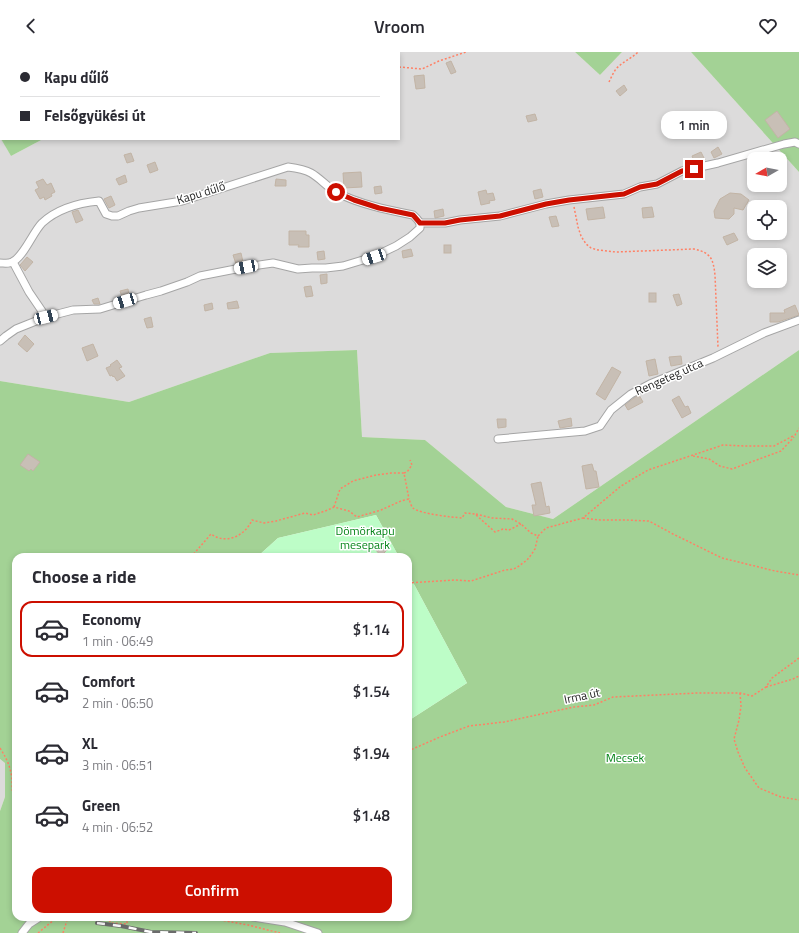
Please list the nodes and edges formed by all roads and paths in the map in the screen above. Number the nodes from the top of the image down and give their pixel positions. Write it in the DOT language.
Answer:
graph roads {
  1 [pos="466,52"];
  2 [pos="638,52"];
  3 [pos="400,67"];
  4 [pos="609,82"];
  5 [pos="799,144"];
  6 [pos="572,200"];
  7 [pos="420,223"];
  8 [pos="13,262"];
  9 [pos="0,263"];
  10 [pos="46,317"];
  11 [pos="799,320"];
  12 [pos="0,341"];
  13 [pos="718,356"];
  14 [pos="799,428"];
  15 [pos="795,435"];
  16 [pos="498,439"];
  17 [pos="692,456"];
  18 [pos="410,460"];
  19 [pos="404,473"];
  20 [pos="409,499"];
  21 [pos="334,507"];
  22 [pos="475,514"];
  23 [pos="583,518"];
  24 [pos="521,524"];
  25 [pos="538,536"];
  26 [pos="195,553"];
  27 [pos="799,575"];
  28 [pos="412,583"];
  29 [pos="799,658"];
  30 [pos="799,676"];
  31 [pos="766,687"];
  32 [pos="740,693"];
  33 [pos="0,748"];
  34 [pos="412,749"];
  35 [pos="12,774"];
  36 [pos="12,774"];
  37 [pos="12,790"];
  38 [pos="799,800"];
  39 [pos="34,921"];
  40 [pos="53,921"];
  41 [pos="67,921"];
  42 [pos="110,921"];
  43 [pos="127,921"];
  44 [pos="226,921"];
  45 [pos="279,921"];
  46 [pos="22,933"];
  47 [pos="38,933"];
  48 [pos="63,933"];
  49 [pos="280,933"];
  50 [pos="318,933"];
  1 -- 3 [label="path"];
  2 -- 4 [label="path"];
  5 -- 6 [label="street"];
  6 -- 7 [label="street"];
  6 -- 13 [label="path"];
  7 -- 8 [label="street, Kapu dűlő"];
  7 -- 10 [label="street"];
  8 -- 9 [label="street"];
  8 -- 10 [label="street"];
  10 -- 12 [label="street"];
  11 -- 13 [label="street, Rengeteg utca"];
  13 -- 16 [label="street, Rengeteg utca"];
  14 -- 15 [label="path"];
  15 -- 17 [label="path"];
  15 -- 17 [label="path"];
  17 -- 23 [label="path"];
  18 -- 19 [label="path"];
  19 -- 20 [label="path"];
  19 -- 21 [label="path"];
  20 -- 21 [label="path"];
  20 -- 22 [label="path"];
  21 -- 26 [label="path"];
  22 -- 24 [label="path"];
  22 -- 24 [label="path"];
  23 -- 25 [label="path"];
  23 -- 27 [label="path"];
  24 -- 25 [label="path"];
  25 -- 28 [label="path"];
  29 -- 31 [label="path, Irma út"];
  30 -- 31 [label="path"];
  31 -- 32 [label="path, Irma út"];
  32 -- 34 [label="path, Irma út"];
  32 -- 38 [label="path"];
  33 -- 36 [label="path"];
  35 -- 37 [label="path"];
  39 -- 46 [label="street"];
  40 -- 47 [label="path"];
  41 -- 48 [label="path"];
  42 -- 43 [label="path"];
  44 -- 49 [label="path"];
  45 -- 50 [label="street"];
}
